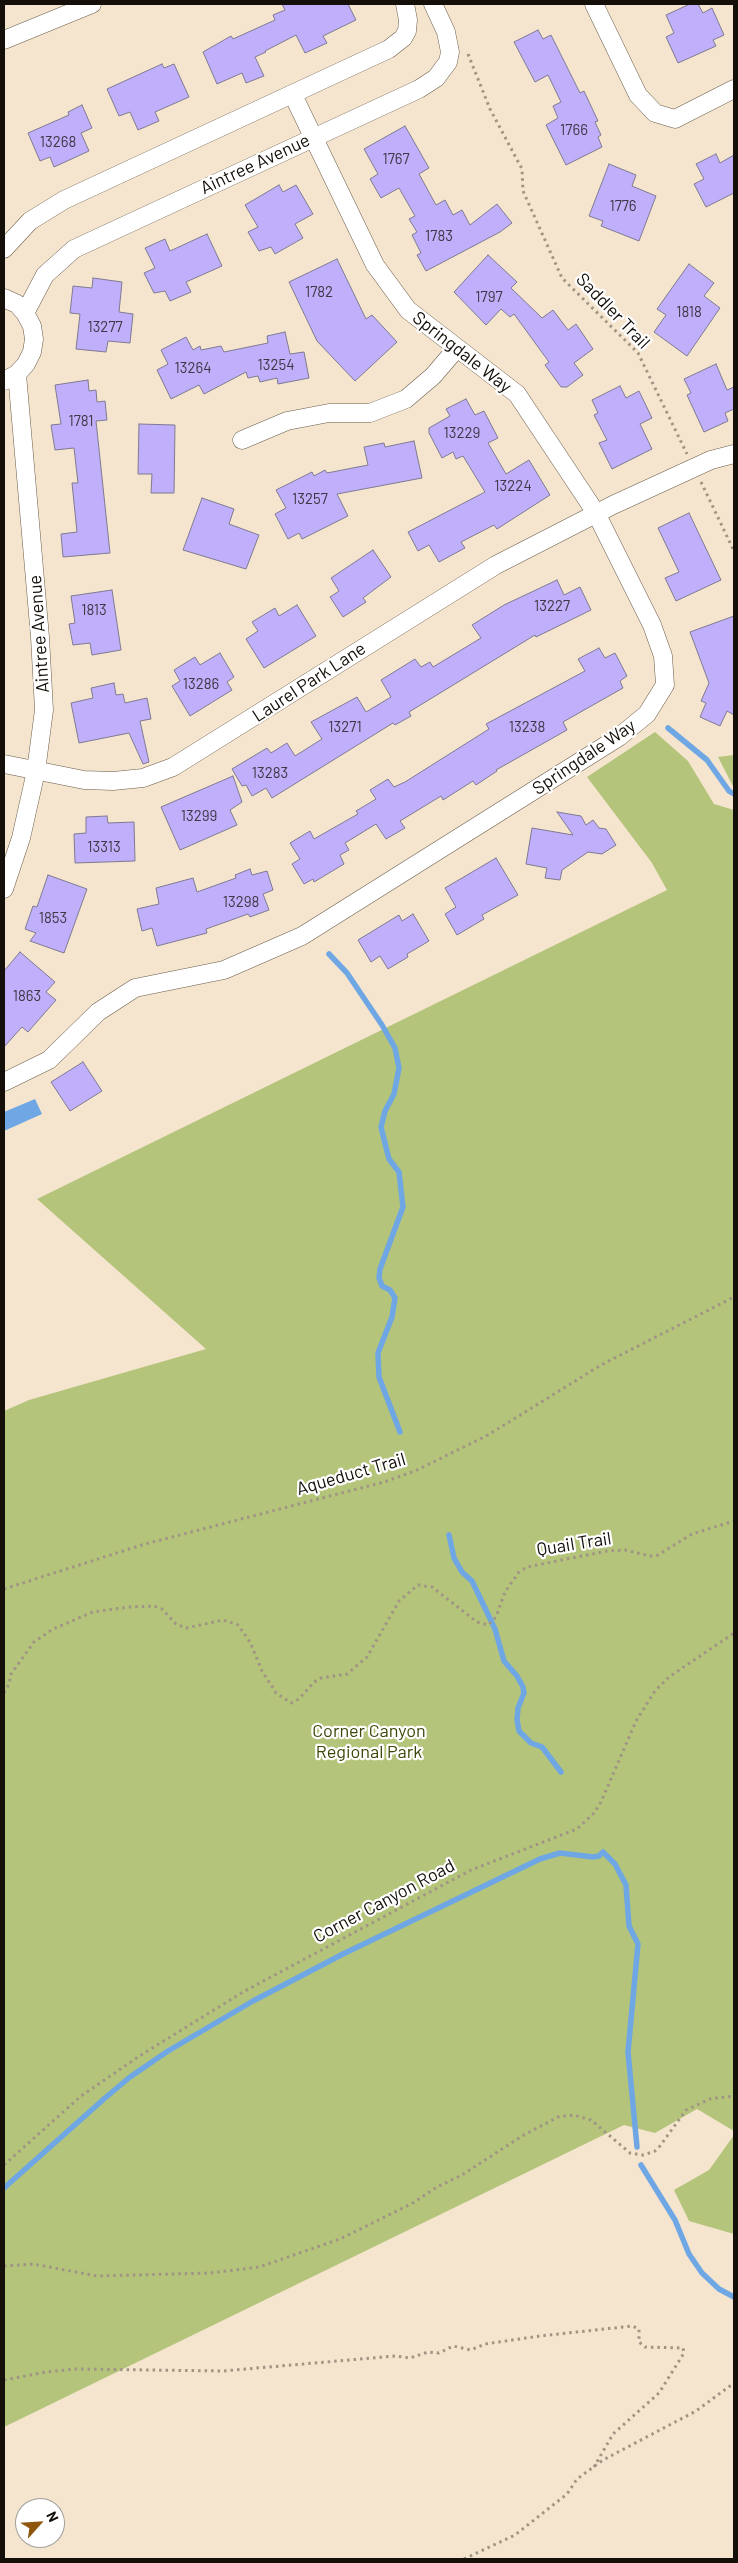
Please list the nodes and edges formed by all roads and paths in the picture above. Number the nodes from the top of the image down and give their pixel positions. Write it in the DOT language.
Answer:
graph roads {
  1 [pos="92,4"];
  2 [pos="405,4"];
  3 [pos="433,4"];
  4 [pos="594,4"];
  5 [pos="4,40"];
  6 [pos="467,50"];
  7 [pos="734,89"];
  8 [pos="293,95"];
  9 [pos="313,138"];
  10 [pos="4,249"];
  11 [pos="4,298"];
  12 [pos="26,314"];
  13 [pos="457,348"];
  14 [pos="10,378"];
  15 [pos="242,440"];
  16 [pos="734,454"];
  17 [pos="694,468"];
  18 [pos="596,514"];
  19 [pos="734,551"];
  20 [pos="4,764"];
  21 [pos="36,770"];
  22 [pos="4,889"];
  23 [pos="4,1082"];
  24 [pos="734,1297"];
  25 [pos="734,1521"];
  26 [pos="4,1590"];
  27 [pos="734,1634"];
  28 [pos="4,1693"];
  29 [pos="734,2096"];
  30 [pos="4,2166"];
  31 [pos="4,2266"];
  32 [pos="4,2380"];
  33 [pos="734,2383"];
  34 [pos="594,2467"];
  35 [pos="464,2559"];
  1 -- 5 [label="street"];
  2 -- 8 [label="street"];
  3 -- 9 [label="street, Aintree Avenue"];
  4 -- 7 [label="street"];
  6 -- 17 [label="path, Saddler Trail"];
  8 -- 9 [label="street, Springdale Way"];
  8 -- 10 [label="street"];
  9 -- 12 [label="street, Aintree Avenue"];
  9 -- 13 [label="street, Springdale Way"];
  11 -- 12 [label="street"];
  12 -- 14 [label="street"];
  13 -- 15 [label="street"];
  13 -- 18 [label="street, Springdale Way"];
  14 -- 21 [label="street, Aintree Avenue"];
  16 -- 17 [label="street, Laurel Park Lane"];
  17 -- 18 [label="street, Laurel Park Lane"];
  17 -- 19 [label="path, Saddler Trail"];
  18 -- 21 [label="street, Laurel Park Lane"];
  18 -- 23 [label="street, Springdale Way"];
  20 -- 21 [label="street, Laurel Park Lane"];
  21 -- 22 [label="street, Aintree Avenue"];
  24 -- 26 [label="path, Aqueduct Trail"];
  25 -- 28 [label="path, Quail Trail"];
  27 -- 30 [label="path, Corner Canyon Road"];
  29 -- 31 [label="path"];
  32 -- 34 [label="path"];
  33 -- 34 [label="path"];
  34 -- 35 [label="path"];
}
